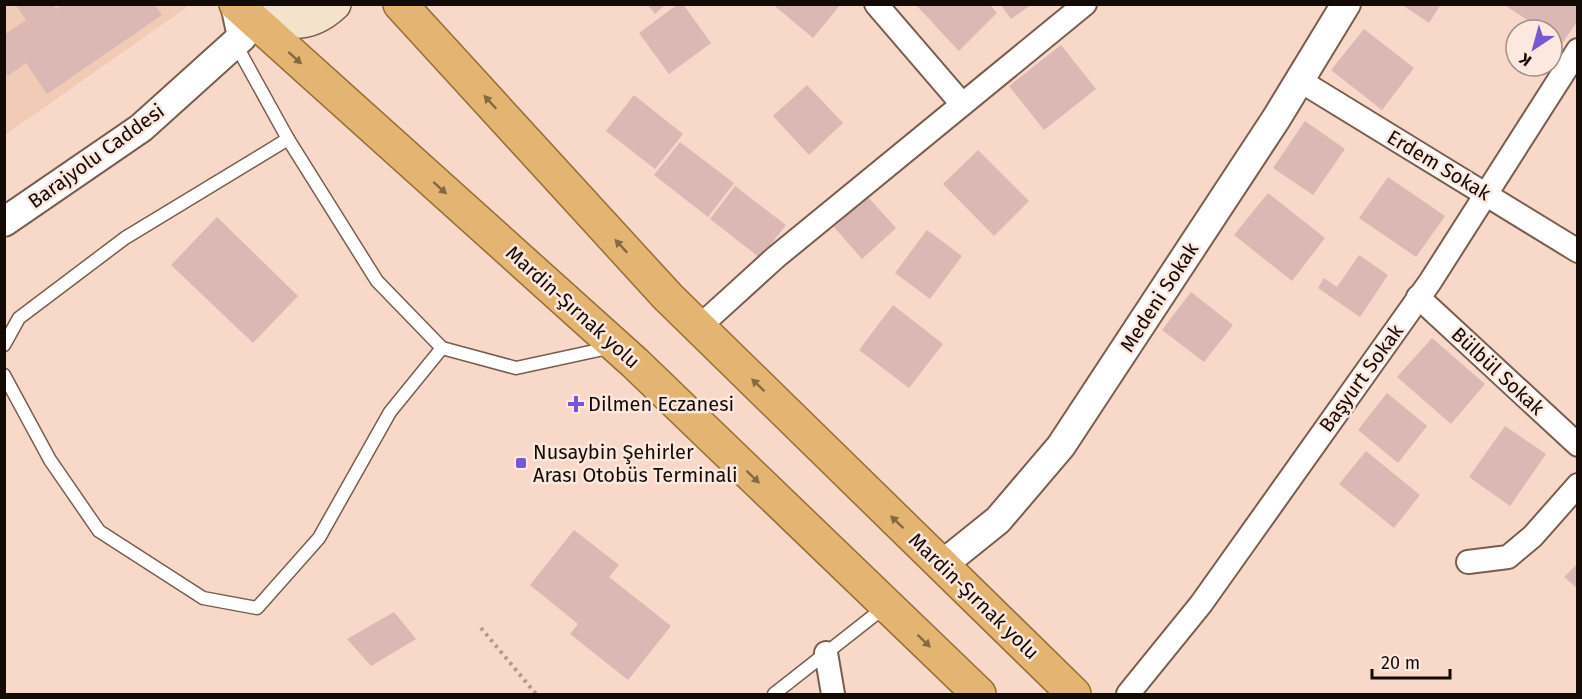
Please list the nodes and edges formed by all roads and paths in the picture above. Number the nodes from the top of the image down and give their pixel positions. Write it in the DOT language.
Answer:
graph roads {
  1 [pos="236,4"];
  2 [pos="334,4"];
  3 [pos="399,4"];
  4 [pos="876,4"];
  5 [pos="1085,4"];
  6 [pos="1346,4"];
  7 [pos="235,43"];
  8 [pos="1578,50"];
  9 [pos="1299,80"];
  10 [pos="962,104"];
  11 [pos="288,139"];
  12 [pos="1485,194"];
  13 [pos="4,222"];
  14 [pos="1578,252"];
  15 [pos="1418,297"];
  16 [pos="699,327"];
  17 [pos="4,345"];
  18 [pos="617,346"];
  19 [pos="442,348"];
  20 [pos="4,375"];
  21 [pos="1578,446"];
  22 [pos="1578,485"];
  23 [pos="1468,561"];
  24 [pos="942,565"];
  25 [pos="886,605"];
  26 [pos="481,628"];
  27 [pos="826,653"];
  28 [pos="536,694"];
  29 [pos="774,694"];
  30 [pos="833,694"];
  31 [pos="980,694"];
  32 [pos="1074,694"];
  33 [pos="1128,694"];
  1 -- 2 [label="main road"];
  1 -- 7 [label="street"];
  1 -- 18 [label="highway, Mardin-Şırnak yolu, one-way"];
  16 -- 3 [label="highway, Mardin-Şırnak yolu, one-way"];
  4 -- 10 [label="street"];
  5 -- 10 [label="street"];
  6 -- 9 [label="street, Medeni Sokak"];
  7 -- 11 [label="lane"];
  7 -- 13 [label="street, Barajyolu Caddesi"];
  8 -- 12 [label="street, Başyurt Sokak"];
  9 -- 12 [label="street, Erdem Sokak"];
  9 -- 24 [label="street, Medeni Sokak"];
  10 -- 16 [label="street"];
  11 -- 17 [label="lane"];
  11 -- 19 [label="lane"];
  12 -- 14 [label="street, Erdem Sokak"];
  12 -- 15 [label="street, Başyurt Sokak"];
  15 -- 21 [label="street, Bülbül Sokak"];
  15 -- 33 [label="street, Başyurt Sokak"];
  24 -- 16 [label="highway, Mardin-Şırnak yolu, one-way"];
  18 -- 19 [label="lane"];
  18 -- 25 [label="highway, Mardin-Şırnak yolu, one-way"];
  19 -- 20 [label="lane"];
  22 -- 23 [label="street"];
  24 -- 32 [label="highway, Mardin-Şırnak yolu"];
  25 -- 27 [label="lane"];
  25 -- 31 [label="highway, Mardin-Şırnak yolu, one-way"];
  26 -- 28 [label="path"];
  27 -- 29 [label="lane"];
  27 -- 30 [label="street"];
}
